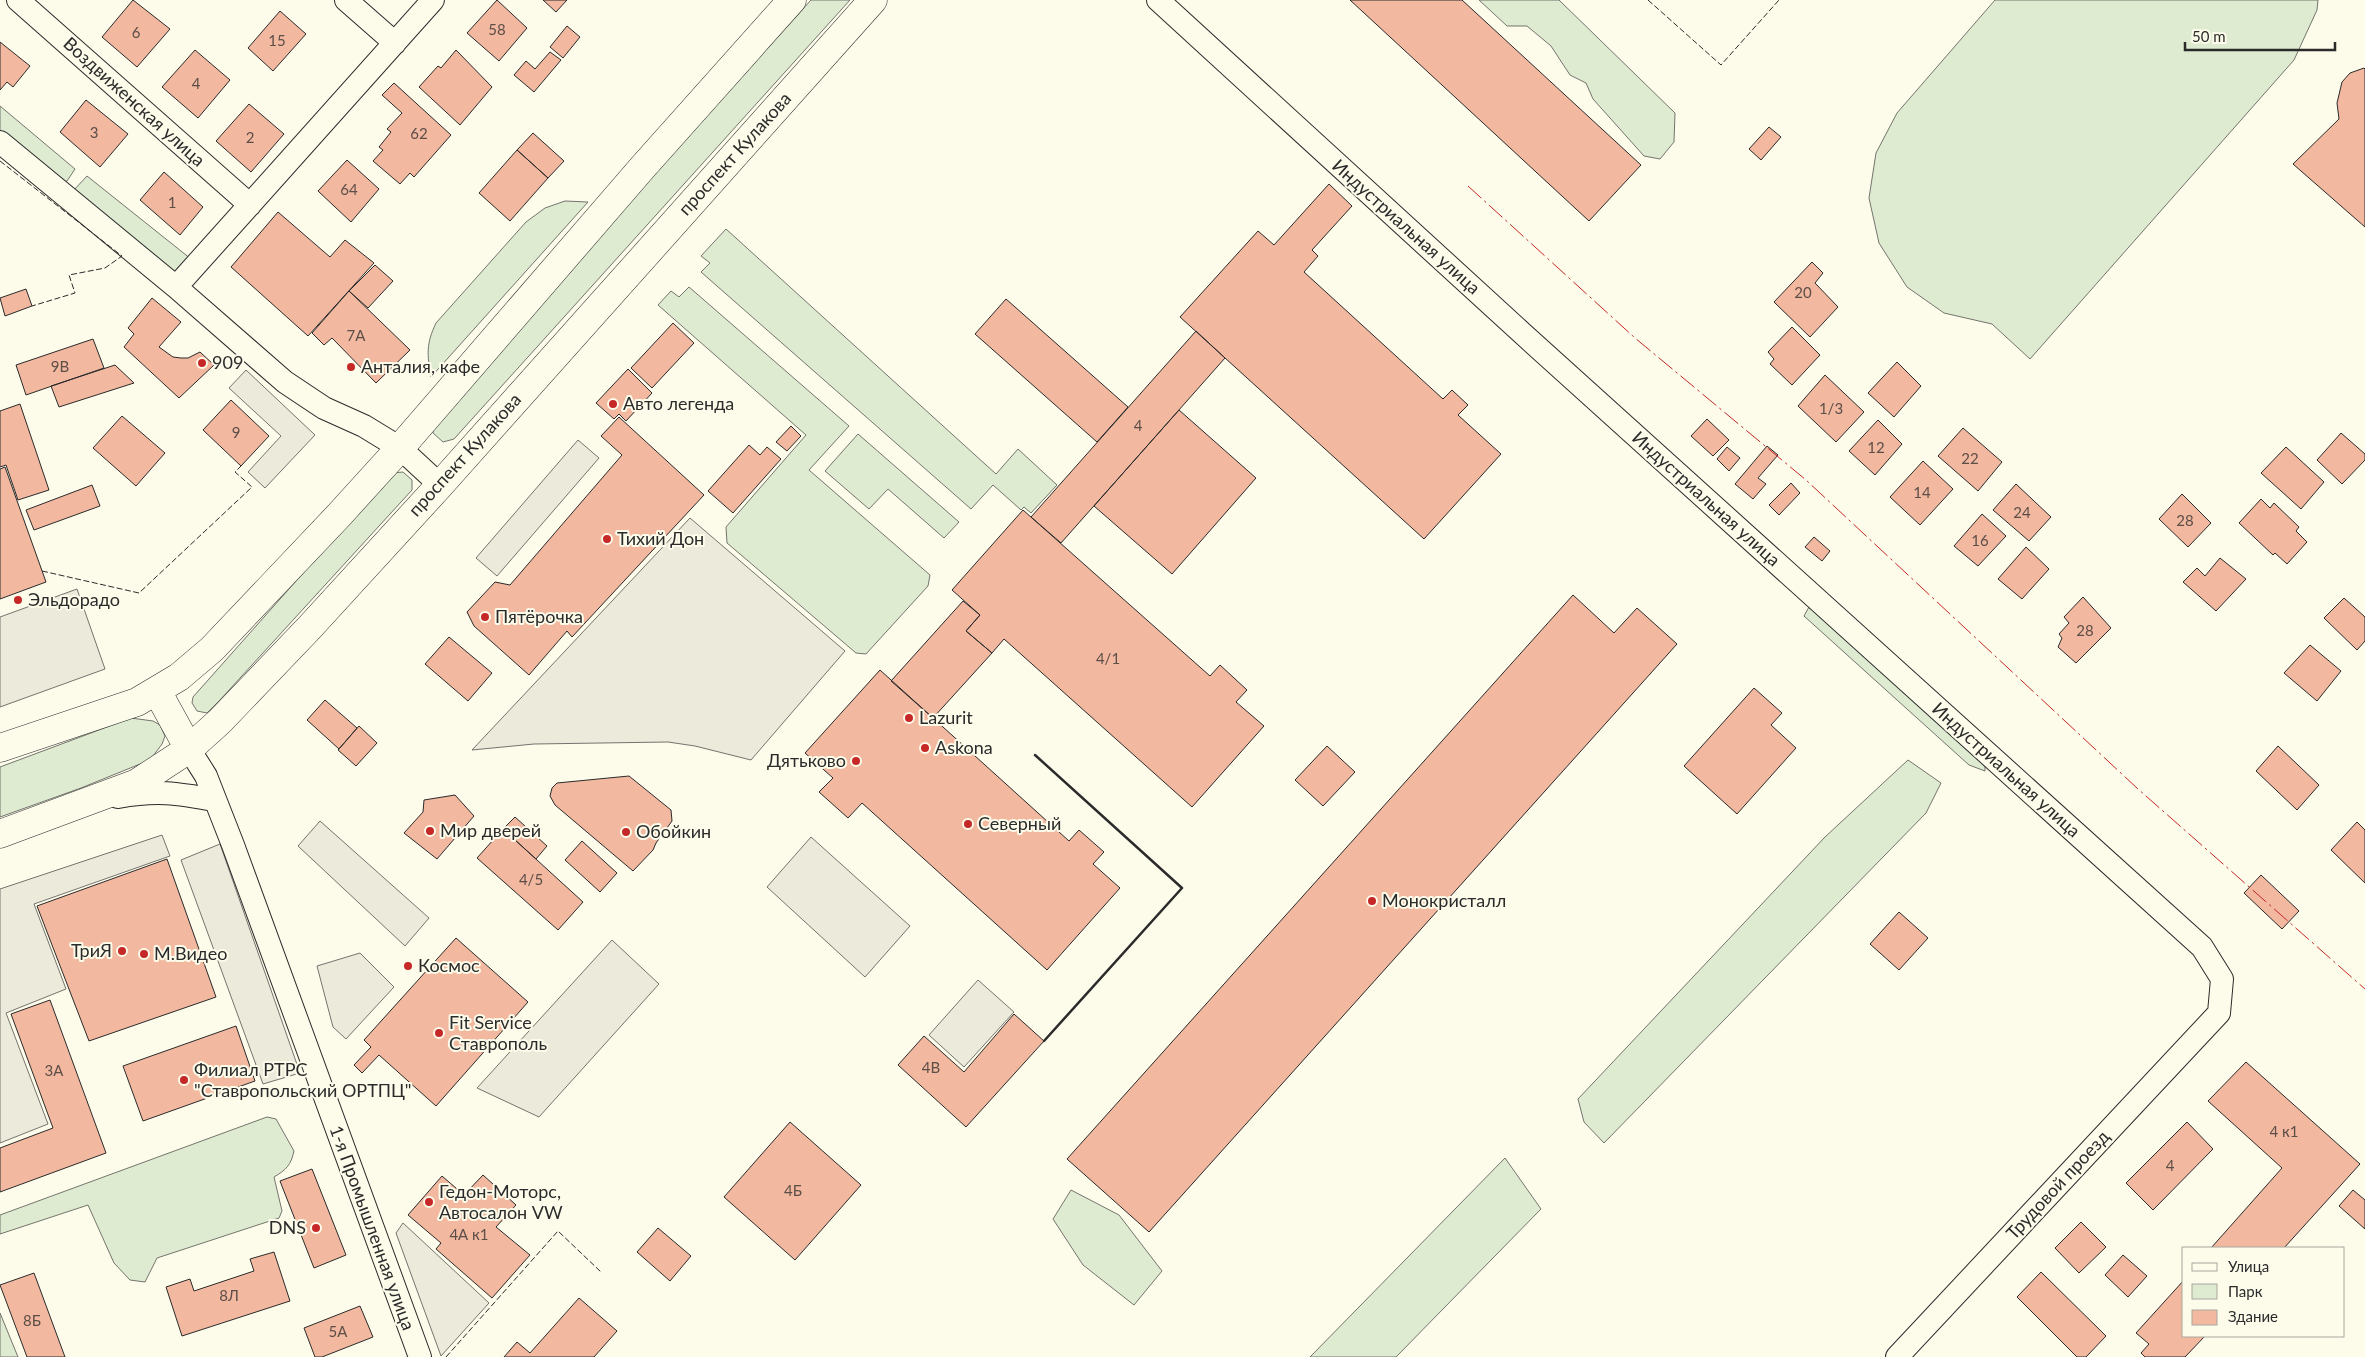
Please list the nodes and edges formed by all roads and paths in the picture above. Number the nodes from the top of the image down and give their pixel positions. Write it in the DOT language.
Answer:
graph roads {
  1 [pos="18,0"];
  2 [pos="346,0"];
  3 [pos="433,0"];
  4 [pos="792,0"];
  5 [pos="874,0"];
  6 [pos="1158,0"];
  7 [pos="395,43"];
  8 [pos="0,142"];
  9 [pos="250,205"];
  10 [pos="176,287"];
  11 [pos="400,448"];
  12 [pos="440,485"];
  13 [pos="157,691"];
  14 [pos="220,721"];
  15 [pos="0,748"];
  16 [pos="190,749"];
  17 [pos="206,776"];
  18 [pos="170,792"];
  19 [pos="214,800"];
  20 [pos="90,802"];
  21 [pos="0,834"];
  22 [pos="233,845"];
  23 [pos="2219,1013"];
  24 [pos="420,1357"];
  25 [pos="1897,1357"];
  1 -- 9 [label="street, Воздвиженская улица"];
  2 -- 7 [label="street"];
  3 -- 7 [label="street"];
  4 -- 11 [label="main road"];
  5 -- 12 [label="main road, проспект Кулакова"];
  6 -- 23 [label="street, Индустриальная улица"];
  7 -- 9 [label="street"];
  8 -- 10 [label="street"];
  9 -- 10 [label="street"];
  10 -- 11 [label="street"];
  11 -- 12 [label="street"];
  11 -- 13 [label="main road"];
  12 -- 14 [label="main road, проспект Кулакова"];
  13 -- 15 [label="main road"];
  13 -- 16 [label="main road"];
  14 -- 16 [label="main road, проспект Кулакова"];
  14 -- 17 [label="street"];
  16 -- 17 [label="street"];
  16 -- 20 [label="main road, проспект Кулакова"];
  17 -- 19 [label="street"];
  18 -- 19 [label="street"];
  18 -- 20 [label="street"];
  18 -- 22 [label="street"];
  19 -- 22 [label="street"];
  20 -- 21 [label="main road, проспект Кулакова"];
  22 -- 24 [label="street, 1-я Промышленная улица"];
  23 -- 25 [label="street, Трудовой проезд"];
}
